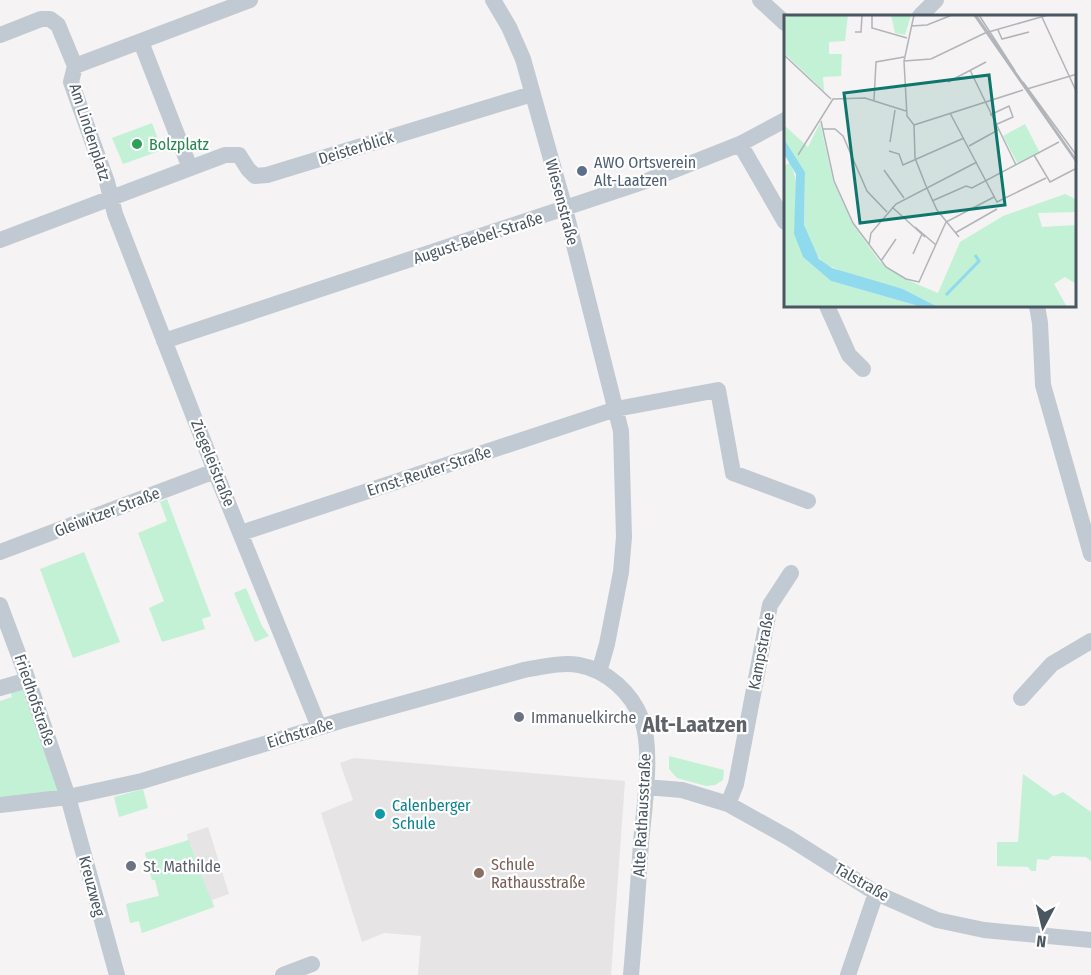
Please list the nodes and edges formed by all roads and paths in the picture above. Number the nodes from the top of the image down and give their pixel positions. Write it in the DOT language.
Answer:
graph roads {
  1 [pos="250,0"];
  2 [pos="493,0"];
  3 [pos="760,0"];
  4 [pos="936,0"];
  5 [pos="921,15"];
  6 [pos="784,22"];
  7 [pos="0,35"];
  8 [pos="141,42"];
  9 [pos="75,66"];
  10 [pos="532,94"];
  11 [pos="784,121"];
  12 [pos="740,144"];
  13 [pos="190,168"];
  14 [pos="111,197"];
  15 [pos="566,209"];
  16 [pos="784,220"];
  17 [pos="0,240"];
  18 [pos="828,308"];
  19 [pos="1037,308"];
  20 [pos="164,341"];
  21 [pos="863,369"];
  22 [pos="616,409"];
  23 [pos="215,471"];
  24 [pos="808,501"];
  25 [pos="242,533"];
  26 [pos="0,552"];
  27 [pos="1091,554"];
  28 [pos="791,573"];
  29 [pos="0,605"];
  30 [pos="1091,641"];
  31 [pos="599,672"];
  32 [pos="28,680"];
  33 [pos="0,688"];
  34 [pos="1021,698"];
  35 [pos="319,728"];
  36 [pos="646,787"];
  37 [pos="68,796"];
  38 [pos="728,804"];
  39 [pos="0,806"];
  40 [pos="876,893"];
  41 [pos="1091,940"];
  42 [pos="312,964"];
  43 [pos="117,975"];
  44 [pos="282,975"];
  45 [pos="631,975"];
  46 [pos="848,975"];
  1 -- 8 [label="street, Am Lindenplatz"];
  2 -- 10 [label="street, Wiesenstraße"];
  3 -- 6 [label="street"];
  4 -- 5 [label="street"];
  7 -- 9 [label="street, Am Lindenplatz"];
  8 -- 9 [label="street, Am Lindenplatz"];
  8 -- 13 [label="street"];
  9 -- 14 [label="street, Am Lindenplatz"];
  10 -- 13 [label="street, Deisterblick"];
  10 -- 15 [label="street, Wiesenstraße"];
  11 -- 12 [label="street, August-Bebel-Straße"];
  12 -- 15 [label="street, August-Bebel-Straße"];
  12 -- 16 [label="street"];
  13 -- 14 [label="street, Am Lindenplatz"];
  14 -- 17 [label="street"];
  14 -- 20 [label="street, Ziegeleistraße"];
  15 -- 20 [label="street, August-Bebel-Straße"];
  15 -- 22 [label="street, Wiesenstraße"];
  18 -- 21 [label="street"];
  19 -- 27 [label="street"];
  20 -- 23 [label="street, Ziegeleistraße"];
  22 -- 24 [label="street"];
  22 -- 25 [label="street, Ernst-Reuter-Straße"];
  22 -- 31 [label="street, Wiesenstraße"];
  23 -- 25 [label="street, Ziegeleistraße"];
  23 -- 26 [label="street, Gleiwitzer Straße"];
  25 -- 35 [label="street, Ziegeleistraße"];
  28 -- 38 [label="street, Kampstraße"];
  29 -- 32 [label="street, Friedhofstraße"];
  30 -- 34 [label="street"];
  31 -- 35 [label="street, Eichstraße"];
  31 -- 36 [label="street, Alte Rathausstraße"];
  32 -- 33 [label="street"];
  32 -- 37 [label="street, Friedhofstraße"];
  35 -- 37 [label="street, Eichstraße"];
  36 -- 38 [label="street, Talstraße"];
  36 -- 45 [label="street, Alte Rathausstraße"];
  37 -- 39 [label="street, Eichstraße"];
  37 -- 43 [label="street, Kreuzweg"];
  38 -- 40 [label="street, Talstraße"];
  40 -- 41 [label="street, Talstraße"];
  40 -- 46 [label="street"];
  42 -- 44 [label="street"];
}
